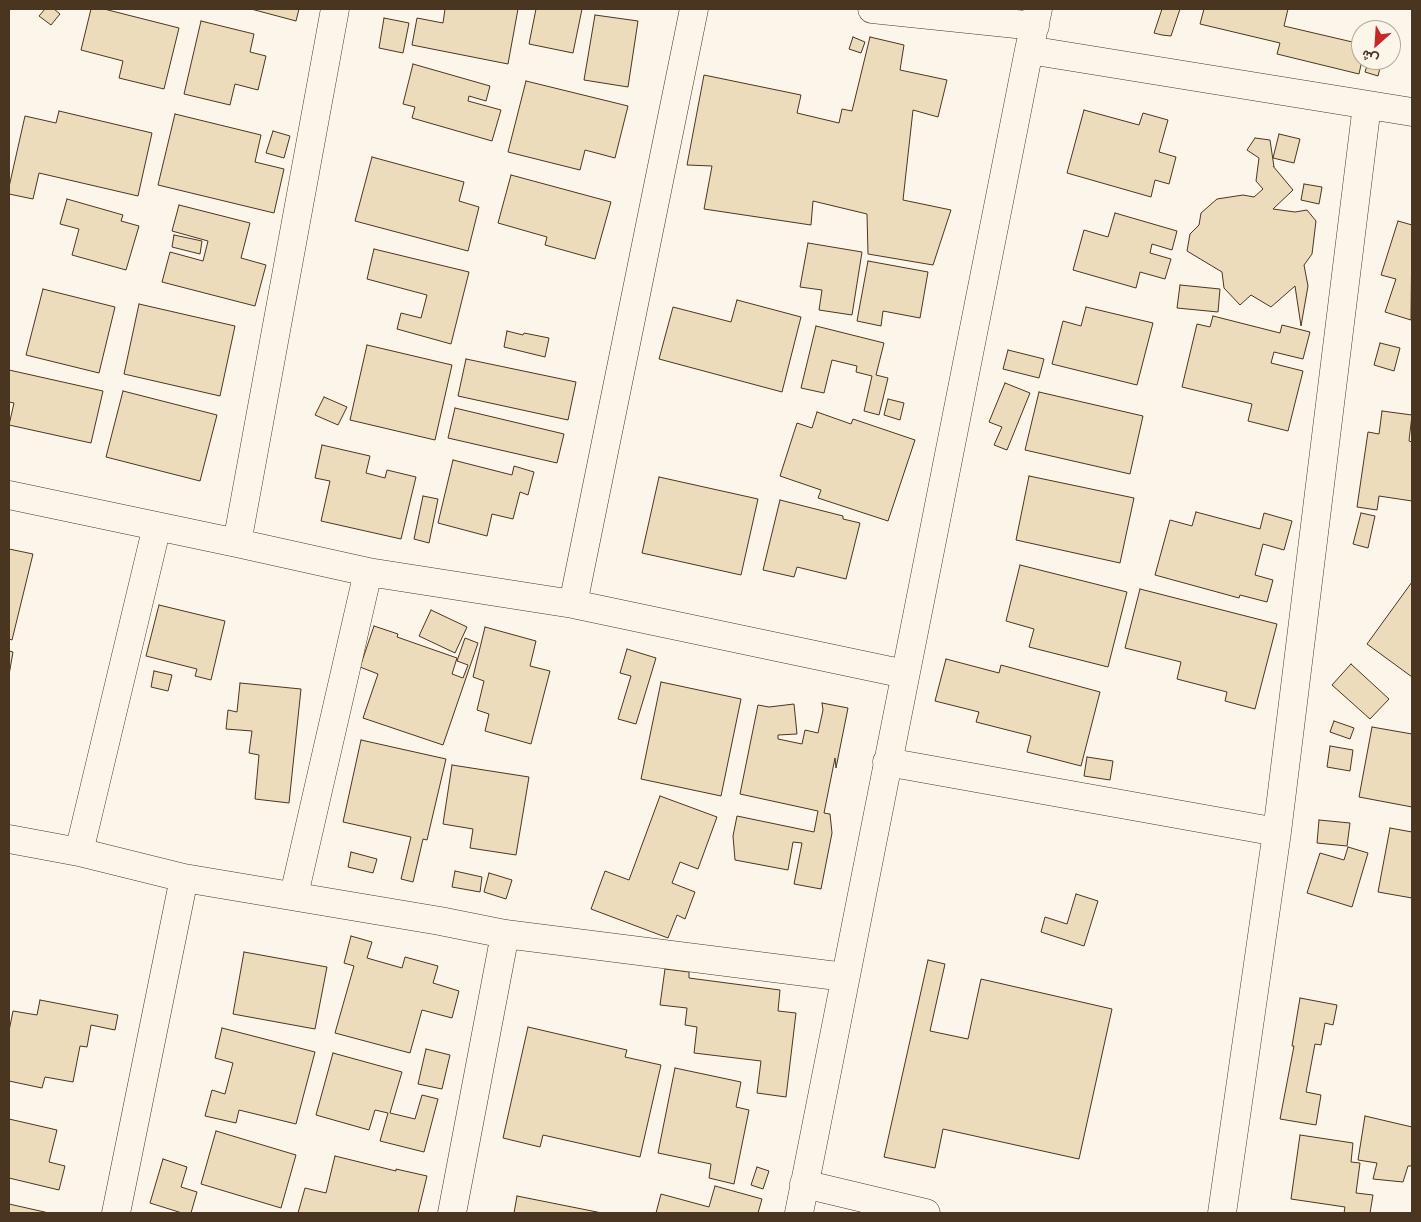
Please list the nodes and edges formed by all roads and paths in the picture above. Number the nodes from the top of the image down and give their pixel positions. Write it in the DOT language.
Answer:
graph roads {
  1 [pos="335,9"];
  2 [pos="694,9"];
  3 [pos="872,9"];
  4 [pos="1034,28"];
  5 [pos="1367,105"];
  6 [pos="1412,112"];
  7 [pos="9,495"];
  8 [pos="157,526"];
  9 [pos="237,543"];
  10 [pos="368,572"];
  11 [pos="573,604"];
  12 [pos="905,674"];
  13 [pos="887,762"];
  14 [pos="1277,832"];
  15 [pos="9,839"];
  16 [pos="78,852"];
  17 [pos="184,878"];
  18 [pos="294,895"];
  19 [pos="505,934"];
  20 [pos="845,977"];
  21 [pos="804,1184"];
  22 [pos="116,1213"];
  23 [pos="452,1213"];
  24 [pos="798,1213"];
  25 [pos="926,1213"];
  26 [pos="1222,1213"];
  1 -- 9 [label="street"];
  2 -- 11 [label="street"];
  3 -- 4 [label="street"];
  4 -- 5 [label="street"];
  4 -- 12 [label="street"];
  5 -- 6 [label="street"];
  5 -- 14 [label="street"];
  7 -- 8 [label="street"];
  8 -- 9 [label="street"];
  8 -- 16 [label="street"];
  9 -- 10 [label="street"];
  10 -- 11 [label="street"];
  10 -- 18 [label="street"];
  11 -- 12 [label="street"];
  12 -- 13 [label="street"];
  13 -- 14 [label="street"];
  13 -- 20 [label="street"];
  14 -- 26 [label="street"];
  15 -- 16 [label="street"];
  16 -- 17 [label="street"];
  17 -- 18 [label="street"];
  17 -- 22 [label="street"];
  18 -- 19 [label="street"];
  19 -- 20 [label="street"];
  19 -- 23 [label="street"];
  20 -- 21 [label="street"];
  21 -- 24 [label="street"];
  21 -- 25 [label="street"];
}
